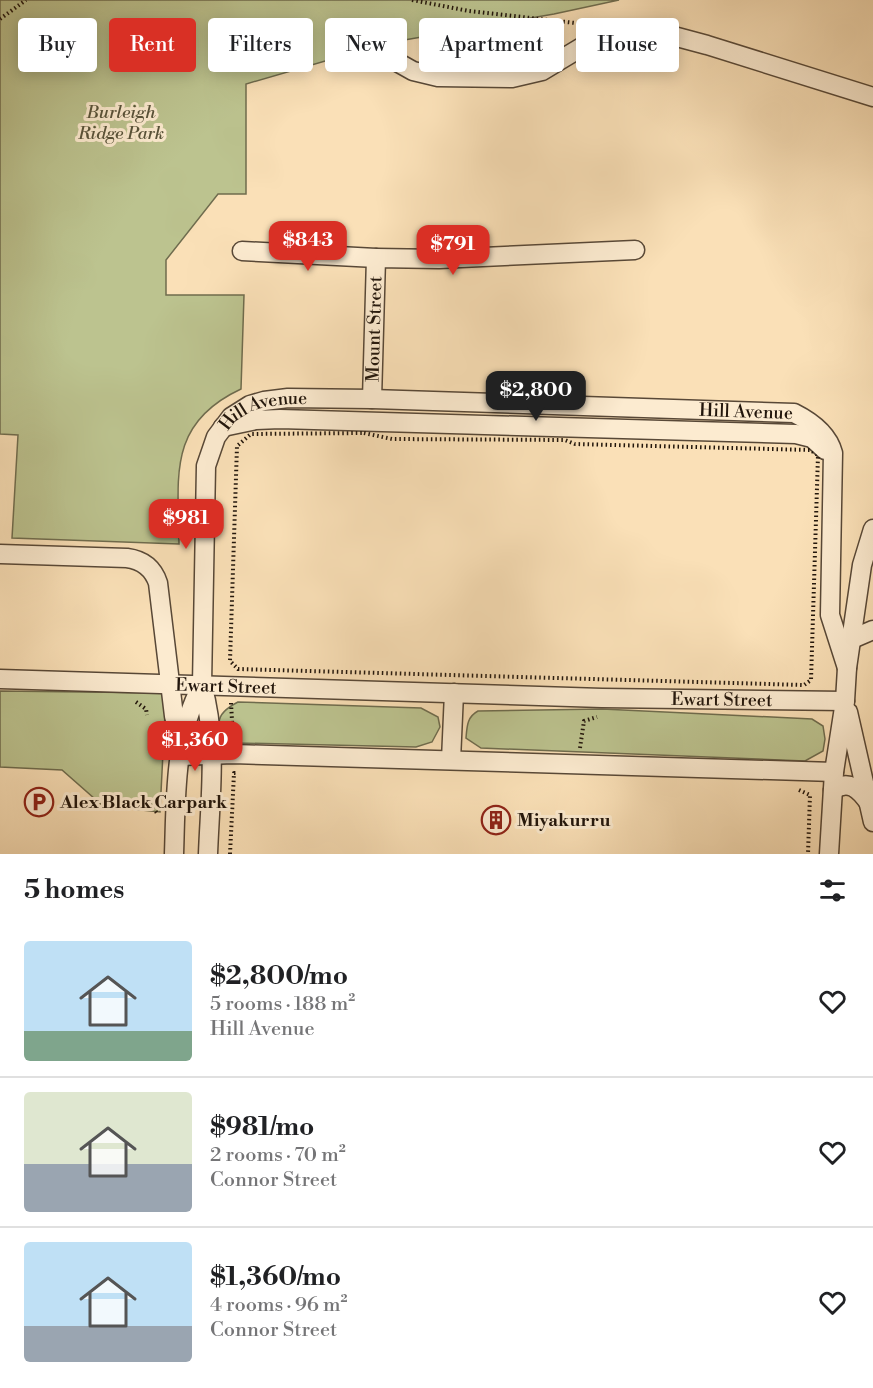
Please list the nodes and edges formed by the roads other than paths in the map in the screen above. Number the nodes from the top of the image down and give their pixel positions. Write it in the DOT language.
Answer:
graph roads {
  1 [pos="407,68"];
  2 [pos="873,97"];
  3 [pos="635,250"];
  4 [pos="242,251"];
  5 [pos="375,258"];
  6 [pos="372,399"];
  7 [pos="222,428"];
  8 [pos="834,473"];
  9 [pos="873,529"];
  10 [pos="0,554"];
  11 [pos="873,630"];
  12 [pos="852,639"];
  13 [pos="847,668"];
  14 [pos="0,679"];
  15 [pos="171,684"];
  16 [pos="202,685"];
  17 [pos="454,693"];
  18 [pos="845,701"];
  19 [pos="181,750"];
  20 [pos="858,753"];
  21 [pos="211,756"];
  22 [pos="451,760"];
  23 [pos="834,772"];
  24 [pos="832,790"];
  25 [pos="872,813"];
  26 [pos="174,854"];
  27 [pos="208,854"];
  28 [pos="829,854"];
  1 -- 2 [label="street"];
  3 -- 5 [label="street, Mount Street"];
  4 -- 5 [label="street, Mount Street"];
  5 -- 6 [label="street, Mount Street"];
  6 -- 7 [label="street, Hill Avenue"];
  6 -- 8 [label="street, Hill Avenue"];
  7 -- 8 [label="street, Hill Avenue"];
  7 -- 16 [label="street"];
  8 -- 13 [label="street, Hill Avenue"];
  9 -- 12 [label="street"];
  10 -- 15 [label="street"];
  11 -- 12 [label="street"];
  12 -- 13 [label="street"];
  13 -- 18 [label="street"];
  14 -- 15 [label="street, Ewart Street"];
  15 -- 16 [label="street, Ewart Street"];
  15 -- 19 [label="street"];
  16 -- 17 [label="street, Ewart Street"];
  16 -- 19 [label="street"];
  16 -- 21 [label="street"];
  17 -- 18 [label="street, Ewart Street"];
  17 -- 22 [label="street"];
  18 -- 20 [label="street"];
  18 -- 23 [label="street"];
  19 -- 21 [label="street"];
  19 -- 26 [label="street"];
  20 -- 23 [label="street"];
  20 -- 25 [label="street"];
  21 -- 22 [label="street"];
  21 -- 27 [label="street"];
  22 -- 23 [label="street"];
  23 -- 24 [label="street"];
  24 -- 25 [label="street"];
  24 -- 28 [label="street"];
}
